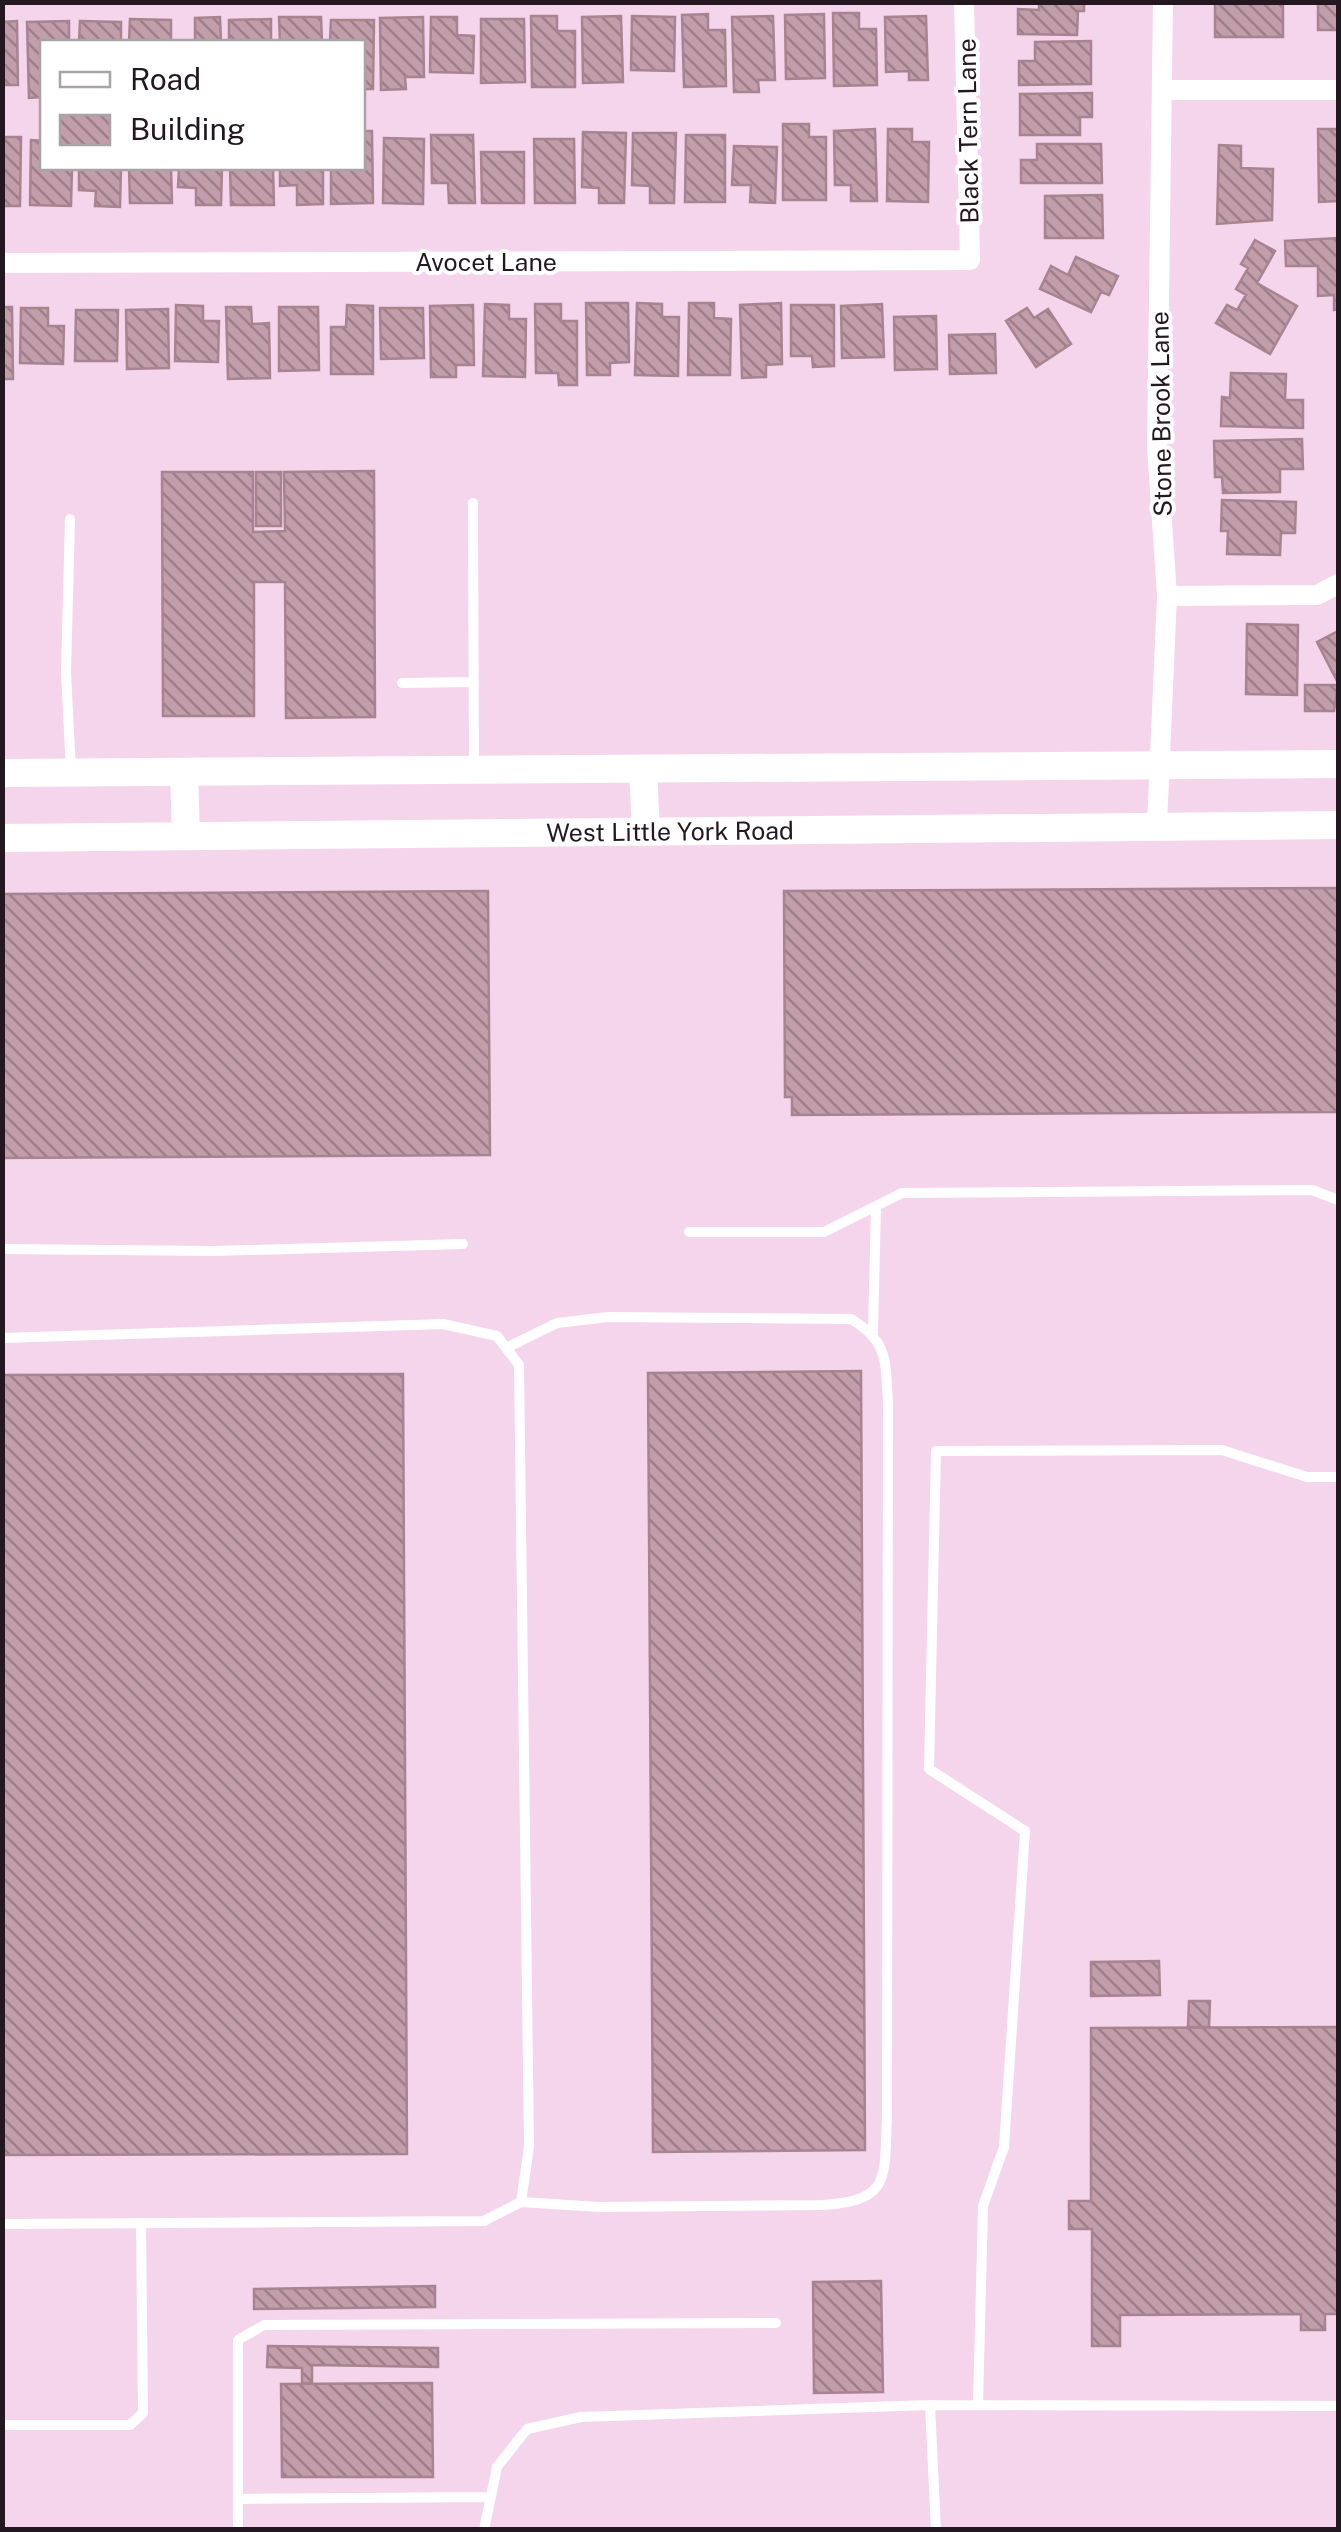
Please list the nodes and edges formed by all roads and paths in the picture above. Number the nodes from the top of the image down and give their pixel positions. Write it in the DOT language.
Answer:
graph roads {
  1 [pos="964,2"];
  2 [pos="1163,2"];
  3 [pos="1163,90"];
  4 [pos="1338,90"];
  5 [pos="970,260"];
  6 [pos="2,263"];
  7 [pos="472,503"];
  8 [pos="70,519"];
  9 [pos="1338,584"];
  10 [pos="1166,596"];
  11 [pos="473,682"];
  12 [pos="402,683"];
  13 [pos="1160,764"];
  14 [pos="1338,764"];
  15 [pos="644,768"];
  16 [pos="474,770"];
  17 [pos="184,772"];
  18 [pos="72,773"];
  19 [pos="2,774"];
  20 [pos="1157,825"];
  21 [pos="1338,825"];
  22 [pos="646,831"];
  23 [pos="186,836"];
  24 [pos="2,838"];
  25 [pos="1338,1200"];
  26 [pos="876,1206"];
  27 [pos="689,1232"];
  28 [pos="462,1244"];
  29 [pos="2,1249"];
  30 [pos="872,1332"];
  31 [pos="2,1338"];
  32 [pos="506,1348"];
  33 [pos="1338,1477"];
  34 [pos="521,2202"];
  35 [pos="140,2223"];
  36 [pos="2,2224"];
  37 [pos="776,2323"];
  38 [pos="930,2405"];
  39 [pos="978,2405"];
  40 [pos="1338,2406"];
  41 [pos="2,2426"];
  42 [pos="488,2498"];
  43 [pos="238,2500"];
  44 [pos="238,2530"];
  45 [pos="484,2530"];
  46 [pos="936,2530"];
  1 -- 5 [label="street, Black Tern Lane"];
  2 -- 3 [label="street, Stone Brook Lane"];
  3 -- 4 [label="street"];
  3 -- 10 [label="street, Stone Brook Lane"];
  5 -- 6 [label="street, Avocet Lane"];
  7 -- 11 [label="lane"];
  8 -- 18 [label="lane"];
  9 -- 10 [label="street"];
  10 -- 13 [label="street, Stone Brook Lane"];
  11 -- 12 [label="lane"];
  11 -- 16 [label="lane"];
  13 -- 14 [label="main road"];
  13 -- 15 [label="main road"];
  13 -- 20 [label="street, Stone Brook Lane"];
  15 -- 16 [label="main road"];
  15 -- 22 [label="main road"];
  16 -- 17 [label="main road"];
  17 -- 18 [label="main road"];
  17 -- 23 [label="main road"];
  18 -- 19 [label="main road"];
  20 -- 21 [label="main road, West Little York Road"];
  20 -- 22 [label="main road, West Little York Road"];
  22 -- 23 [label="main road, West Little York Road"];
  23 -- 24 [label="main road, West Little York Road"];
  25 -- 26 [label="lane"];
  26 -- 27 [label="lane"];
  26 -- 30 [label="lane"];
  28 -- 29 [label="lane"];
  30 -- 32 [label="lane"];
  30 -- 34 [label="lane"];
  31 -- 32 [label="lane"];
  32 -- 34 [label="lane"];
  33 -- 39 [label="lane"];
  34 -- 35 [label="lane"];
  35 -- 36 [label="lane"];
  35 -- 41 [label="lane"];
  37 -- 43 [label="lane"];
  38 -- 39 [label="lane"];
  38 -- 42 [label="lane"];
  38 -- 46 [label="lane"];
  39 -- 40 [label="lane"];
  42 -- 43 [label="lane"];
  42 -- 45 [label="lane"];
  43 -- 44 [label="lane"];
}
